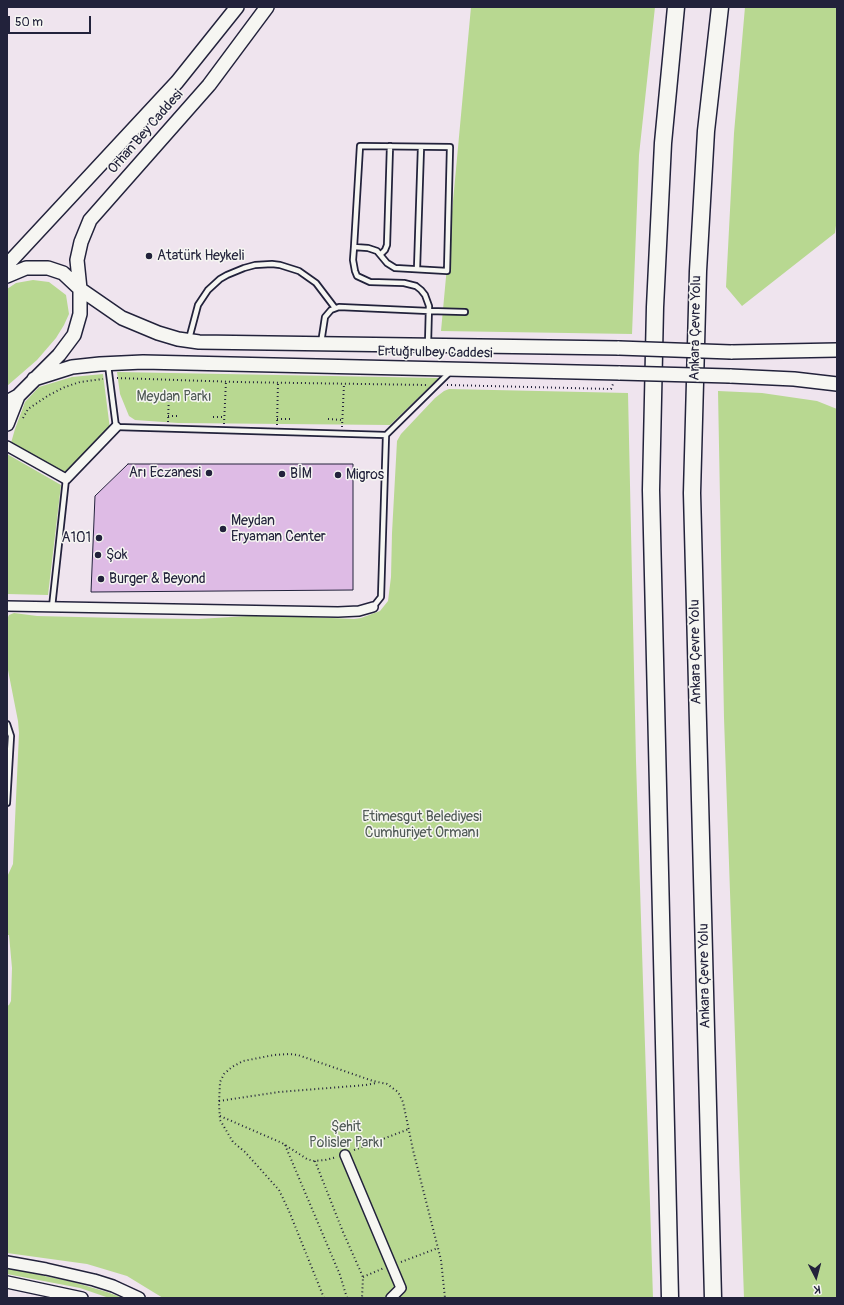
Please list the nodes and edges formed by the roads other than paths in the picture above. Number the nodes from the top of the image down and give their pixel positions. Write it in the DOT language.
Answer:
graph roads {
  1 [pos="237,7"];
  2 [pos="267,7"];
  3 [pos="676,7"];
  4 [pos="720,7"];
  5 [pos="390,146"];
  6 [pos="421,146"];
  7 [pos="354,247"];
  8 [pos="380,254"];
  9 [pos="7,265"];
  10 [pos="417,269"];
  11 [pos="7,276"];
  12 [pos="80,289"];
  13 [pos="335,308"];
  14 [pos="429,312"];
  15 [pos="465,312"];
  16 [pos="188,340"];
  17 [pos="321,344"];
  18 [pos="427,345"];
  19 [pos="837,350"];
  20 [pos="108,364"];
  21 [pos="453,370"];
  22 [pos="34,379"];
  23 [pos="837,384"];
  24 [pos="12,399"];
  25 [pos="7,424"];
  26 [pos="116,427"];
  27 [pos="386,435"];
  28 [pos="7,446"];
  29 [pos="66,479"];
  30 [pos="7,606"];
  31 [pos="52,607"];
  32 [pos="373,607"];
  33 [pos="7,724"];
  34 [pos="7,803"];
  35 [pos="345,1155"];
  36 [pos="7,1262"];
  37 [pos="7,1282"];
  38 [pos="82,1298"];
  39 [pos="139,1298"];
  40 [pos="391,1298"];
  41 [pos="670,1298"];
  42 [pos="713,1298"];
  1 -- 9 [label="main road, Orhan Bey Caddesi"];
  2 -- 12 [label="main road, Orhan Bey Caddesi"];
  3 -- 41 [label="highway"];
  4 -- 42 [label="highway, Ankara Çevre Yolu"];
  5 -- 6 [label="lane"];
  5 -- 7 [label="lane"];
  5 -- 8 [label="lane"];
  6 -- 10 [label="lane"];
  6 -- 10 [label="lane"];
  7 -- 8 [label="lane"];
  7 -- 14 [label="lane"];
  8 -- 10 [label="lane"];
  11 -- 12 [label="main road, Ertuğrulbey Caddesi"];
  12 -- 16 [label="main road, Ertuğrulbey Caddesi"];
  12 -- 22 [label="main road, Orhan Bey Caddesi"];
  13 -- 14 [label="lane"];
  13 -- 16 [label="lane"];
  13 -- 17 [label="lane"];
  14 -- 15 [label="lane"];
  14 -- 18 [label="lane"];
  16 -- 17 [label="main road, Ertuğrulbey Caddesi"];
  17 -- 18 [label="main road, Ertuğrulbey Caddesi"];
  18 -- 19 [label="main road, Ertuğrulbey Caddesi, bridge"];
  20 -- 21 [label="main road, Ertuğrulbey Caddesi"];
  20 -- 22 [label="main road, Ertuğrulbey Caddesi"];
  20 -- 26 [label="lane"];
  21 -- 23 [label="main road, Ertuğrulbey Caddesi, bridge"];
  21 -- 27 [label="lane"];
  22 -- 24 [label="main road, Orhan Bey Caddesi"];
  24 -- 25 [label="main road"];
  26 -- 27 [label="lane"];
  26 -- 29 [label="street"];
  27 -- 32 [label="lane"];
  28 -- 29 [label="street"];
  29 -- 31 [label="lane"];
  30 -- 31 [label="street"];
  31 -- 32 [label="street"];
  33 -- 34 [label="lane"];
  35 -- 40 [label="street"];
  36 -- 39 [label="street"];
  37 -- 38 [label="street"];
}
